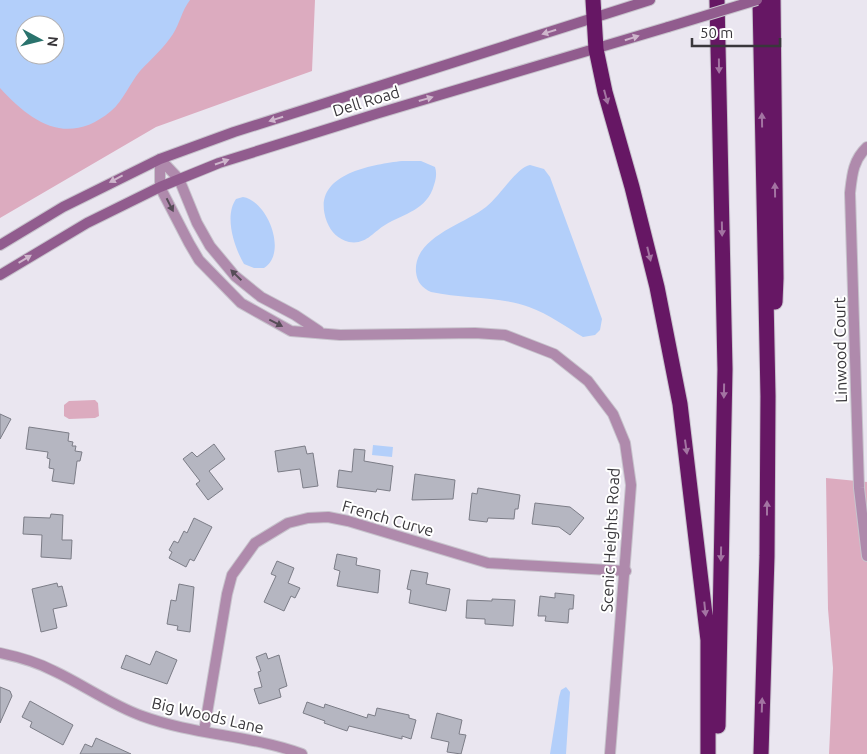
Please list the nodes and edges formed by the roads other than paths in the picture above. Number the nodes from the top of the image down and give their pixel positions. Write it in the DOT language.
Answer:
graph roads {
  1 [pos="593,0"];
  2 [pos="650,0"];
  3 [pos="717,0"];
  4 [pos="758,0"];
  5 [pos="773,0"];
  6 [pos="596,18"];
  7 [pos="596,49"];
  8 [pos="867,147"];
  9 [pos="160,159"];
  10 [pos="179,179"];
  11 [pos="160,187"];
  12 [pos="0,245"];
  13 [pos="0,275"];
  14 [pos="319,332"];
  15 [pos="768,396"];
  16 [pos="867,556"];
  17 [pos="626,571"];
  18 [pos="0,653"];
  19 [pos="204,731"];
  20 [pos="302,754"];
  21 [pos="610,754"];
  22 [pos="708,754"];
  23 [pos="717,754"];
  24 [pos="761,754"];
  1 -- 6 [label="highway"];
  2 -- 6 [label="main road, Dell Road"];
  3 -- 23 [label="highway, one-way"];
  7 -- 4 [label="main road, Dell Road, one-way, bridge"];
  15 -- 4 [label="highway, one-way"];
  15 -- 5 [label="highway, one-way"];
  6 -- 7 [label="highway"];
  6 -- 9 [label="main road, Dell Road, one-way"];
  10 -- 7 [label="main road, Dell Road, one-way"];
  7 -- 22 [label="highway, one-way"];
  8 -- 16 [label="street, Linwood Court"];
  9 -- 10 [label="street, Scenic Heights Road"];
  9 -- 11 [label="street, Scenic Heights Road"];
  9 -- 12 [label="main road, Dell Road, one-way"];
  10 -- 11 [label="main road, Dell Road"];
  14 -- 10 [label="street, Scenic Heights Road, one-way"];
  13 -- 11 [label="main road, Dell Road, one-way"];
  11 -- 14 [label="street, Scenic Heights Road, one-way"];
  14 -- 17 [label="street, Scenic Heights Road"];
  24 -- 15 [label="highway, one-way"];
  17 -- 19 [label="street, French Curve"];
  17 -- 21 [label="street, Scenic Heights Road"];
  18 -- 19 [label="street, Big Woods Lane"];
  19 -- 20 [label="street, Big Woods Lane"];
}
